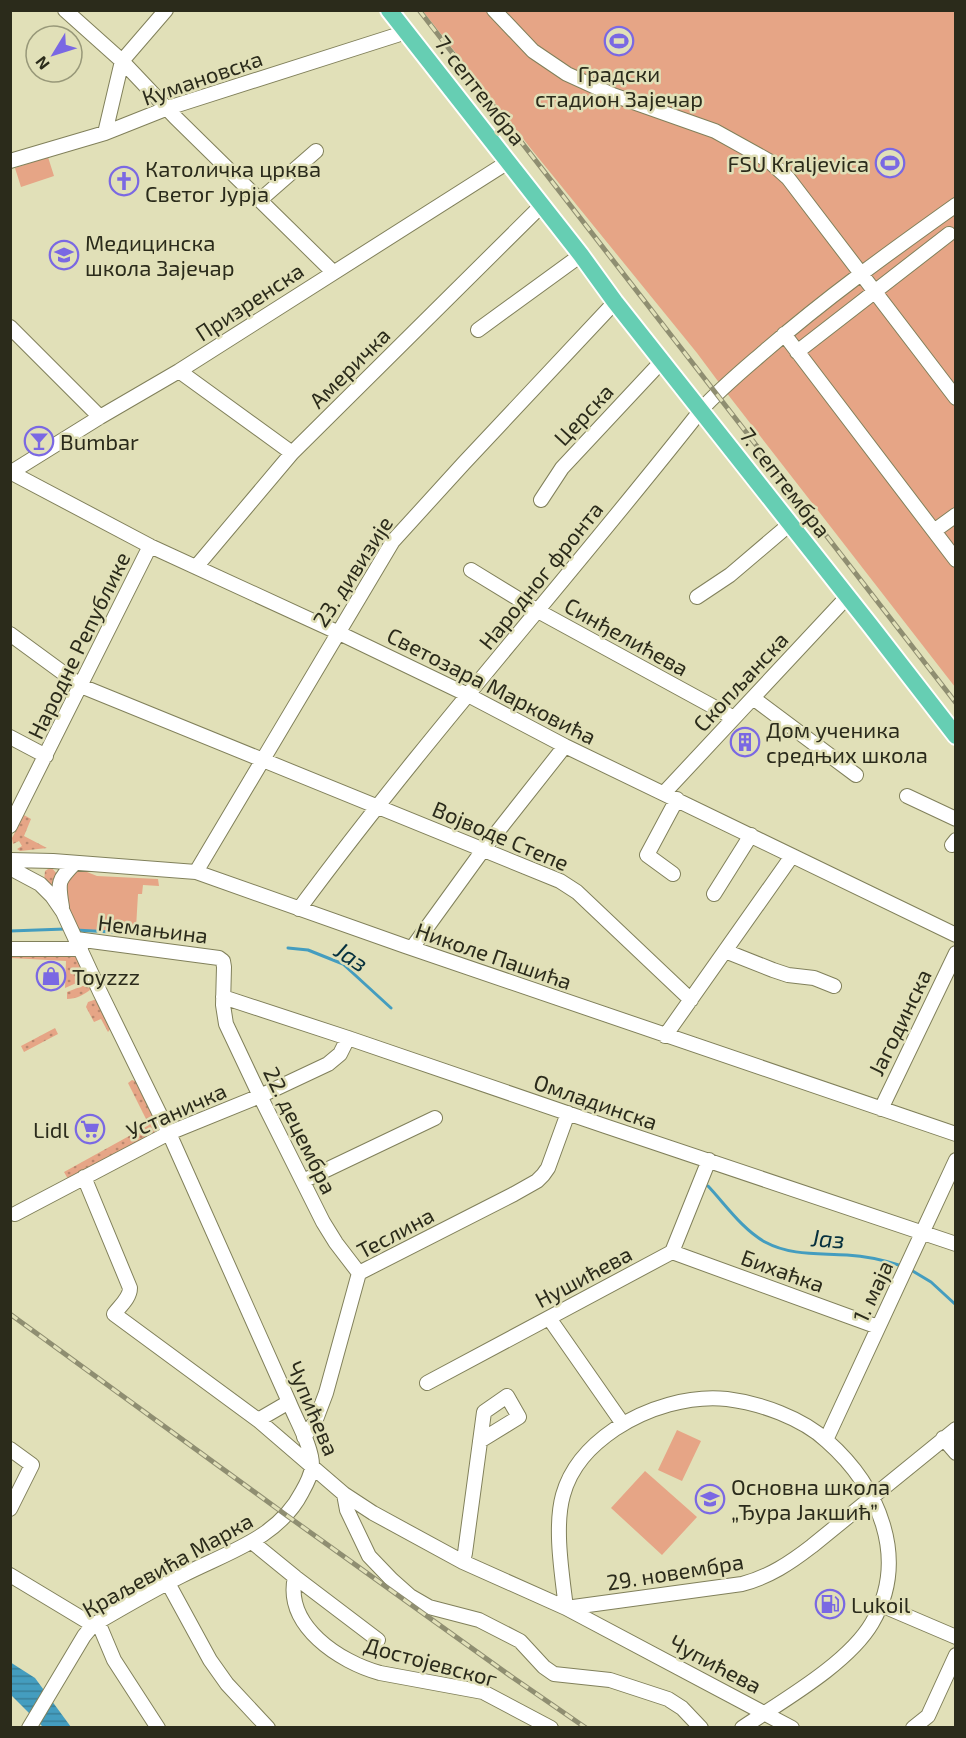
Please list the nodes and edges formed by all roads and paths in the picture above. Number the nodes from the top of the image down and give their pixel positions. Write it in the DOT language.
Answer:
graph roads {
  1 [pos="65,10"];
  2 [pos="389,10"];
  3 [pos="494,10"];
  4 [pos="162,12"];
  5 [pos="405,30"];
  6 [pos="122,61"];
  7 [pos="168,108"];
  8 [pos="105,133"];
  9 [pos="316,151"];
  10 [pos="10,161"];
  11 [pos="508,162"];
  12 [pos="261,200"];
  13 [pos="542,205"];
  14 [pos="956,205"];
  15 [pos="937,218"];
  16 [pos="952,238"];
  17 [pos="581,255"];
  18 [pos="333,272"];
  19 [pos="861,273"];
  20 [pos="874,291"];
  21 [pos="615,302"];
  22 [pos="10,327"];
  23 [pos="478,330"];
  24 [pos="784,334"];
  25 [pos="797,352"];
  26 [pos="662,361"];
  27 [pos="179,370"];
  28 [pos="956,398"];
  29 [pos="701,410"];
  30 [pos="100,417"];
  31 [pos="291,453"];
  32 [pos="11,473"];
  33 [pos="541,500"];
  34 [pos="956,515"];
  35 [pos="790,524"];
  36 [pos="934,531"];
  37 [pos="150,546"];
  38 [pos="956,560"];
  39 [pos="196,567"];
  40 [pos="471,570"];
  41 [pos="697,597"];
  42 [pos="848,597"];
  43 [pos="538,611"];
  44 [pos="337,632"];
  45 [pos="10,634"];
  46 [pos="81,686"];
  47 [pos="468,695"];
  48 [pos="753,698"];
  49 [pos="734,718"];
  50 [pos="956,736"];
  51 [pos="10,737"];
  52 [pos="564,746"];
  53 [pos="46,756"];
  54 [pos="262,760"];
  55 [pos="856,775"];
  56 [pos="670,796"];
  57 [pos="907,796"];
  58 [pos="379,807"];
  59 [pos="956,819"];
  60 [pos="10,826"];
  61 [pos="751,836"];
  62 [pos="483,850"];
  63 [pos="792,856"];
  64 [pos="10,860"];
  65 [pos="53,861"];
  66 [pos="75,863"];
  67 [pos="10,868"];
  68 [pos="196,872"];
  69 [pos="673,874"];
  70 [pos="60,880"];
  71 [pos="40,885"];
  72 [pos="714,894"];
  73 [pos="300,909"];
  74 [pos="63,912"];
  75 [pos="956,935"];
  76 [pos="75,937"];
  77 [pos="412,948"];
  78 [pos="10,949"];
  79 [pos="725,951"];
  80 [pos="956,953"];
  81 [pos="834,986"];
  82 [pos="223,997"];
  83 [pos="691,1000"];
  84 [pos="665,1036"];
  85 [pos="348,1038"];
  86 [pos="260,1096"];
  87 [pos="881,1109"];
  88 [pos="568,1113"];
  89 [pos="435,1119"];
  90 [pos="170,1133"];
  91 [pos="956,1134"];
  92 [pos="709,1160"];
  93 [pos="956,1160"];
  94 [pos="84,1177"];
  95 [pos="303,1181"];
  96 [pos="15,1214"];
  97 [pos="922,1233"];
  98 [pos="956,1244"];
  99 [pos="672,1252"];
  100 [pos="359,1273"];
  101 [pos="549,1318"];
  102 [pos="878,1327"];
  103 [pos="427,1383"];
  104 [pos="289,1402"];
  105 [pos="258,1420"];
  106 [pos="623,1424"];
  107 [pos="956,1429"];
  108 [pos="303,1437"];
  109 [pos="944,1438"];
  110 [pos="826,1440"];
  111 [pos="480,1441"];
  112 [pos="10,1449"];
  113 [pos="956,1453"];
  114 [pos="312,1466"];
  115 [pos="344,1494"];
  116 [pos="872,1497"];
  117 [pos="10,1509"];
  118 [pos="252,1542"];
  119 [pos="463,1562"];
  120 [pos="10,1575"];
  121 [pos="296,1577"];
  122 [pos="168,1582"];
  123 [pos="881,1605"];
  124 [pos="566,1608"];
  125 [pos="96,1623"];
  126 [pos="956,1637"];
  127 [pos="378,1640"];
  128 [pos="956,1654"];
  129 [pos="765,1713"];
  130 [pos="931,1722"];
  131 [pos="29,1728"];
  132 [pos="158,1728"];
  133 [pos="268,1728"];
  134 [pos="551,1728"];
  135 [pos="701,1728"];
  136 [pos="742,1728"];
  137 [pos="792,1728"];
  138 [pos="913,1728"];
  1 -- 6 [label="street"];
  2 -- 5 [label="main road, 7. септембра"];
  3 -- 19 [label="street"];
  4 -- 6 [label="street"];
  5 -- 7 [label="street, Кумановска"];
  5 -- 11 [label="main road, 7. септембра"];
  6 -- 7 [label="street"];
  6 -- 8 [label="street"];
  7 -- 8 [label="street, Кумановска"];
  7 -- 12 [label="street"];
  8 -- 10 [label="street, Кумановска"];
  9 -- 12 [label="street"];
  11 -- 13 [label="main road, 7. септембра"];
  11 -- 18 [label="street, Призренска"];
  12 -- 18 [label="street"];
  13 -- 17 [label="main road, 7. септембра"];
  13 -- 31 [label="street, Америчка"];
  14 -- 15 [label="street, Народног фронта"];
  15 -- 16 [label="street"];
  15 -- 19 [label="street, Народног фронта"];
  16 -- 20 [label="street"];
  17 -- 21 [label="main road, 7. септембра"];
  17 -- 23 [label="street"];
  18 -- 27 [label="street, Призренска"];
  19 -- 20 [label="street"];
  19 -- 24 [label="street, Народног фронта"];
  20 -- 25 [label="street"];
  20 -- 28 [label="street"];
  21 -- 26 [label="main road, 7. септембра"];
  21 -- 44 [label="street, 23. дивизије"];
  22 -- 30 [label="street"];
  24 -- 25 [label="street"];
  24 -- 29 [label="street, Народног фронта"];
  25 -- 36 [label="street"];
  26 -- 29 [label="main road, 7. септембра"];
  26 -- 33 [label="street, Церска"];
  27 -- 30 [label="street, Призренска"];
  27 -- 31 [label="street"];
  29 -- 35 [label="main road, 7. септембра"];
  29 -- 43 [label="street, Народног фронта"];
  30 -- 32 [label="street, Призренска"];
  31 -- 39 [label="street, Америчка"];
  32 -- 37 [label="street, Светозара Марковића"];
  34 -- 36 [label="street"];
  35 -- 41 [label="street"];
  35 -- 42 [label="main road, 7. септембра"];
  36 -- 38 [label="street"];
  37 -- 39 [label="street, Светозара Марковића"];
  37 -- 46 [label="street, Народне Републике"];
  39 -- 44 [label="street, Светозара Марковића"];
  40 -- 43 [label="street, Синђелићева"];
  42 -- 48 [label="street, Скопљанска"];
  42 -- 50 [label="main road, 7. септембра"];
  43 -- 47 [label="street, Народног фронта"];
  43 -- 49 [label="street, Синђелићева"];
  44 -- 47 [label="street, Светозара Марковића"];
  44 -- 54 [label="street, 23. дивизије"];
  45 -- 46 [label="street, Војводе Степе"];
  46 -- 53 [label="street, Народне Републике"];
  46 -- 54 [label="street, Војводе Степе"];
  47 -- 52 [label="street, Светозара Марковића"];
  47 -- 58 [label="street, Народног фронта"];
  48 -- 49 [label="street, Скопљанска"];
  48 -- 55 [label="street"];
  49 -- 56 [label="street, Скопљанска"];
  51 -- 53 [label="street"];
  52 -- 56 [label="street, Светозара Марковића"];
  52 -- 62 [label="street"];
  53 -- 60 [label="street, Народне Републике"];
  54 -- 58 [label="street, Војводе Степе"];
  54 -- 68 [label="street, 23. дивизије"];
  56 -- 61 [label="street, Светозара Марковића"];
  56 -- 69 [label="street, Скопљанска"];
  57 -- 59 [label="street"];
  58 -- 62 [label="street, Војводе Степе"];
  58 -- 73 [label="street, Народног фронта"];
  61 -- 63 [label="street, Светозара Марковића"];
  61 -- 72 [label="street"];
  62 -- 77 [label="street"];
  62 -- 83 [label="street, Војводе Степе"];
  63 -- 75 [label="street, Светозара Марковића"];
  63 -- 79 [label="street"];
  64 -- 65 [label="street, Николе Пашића"];
  65 -- 66 [label="street, Николе Пашића"];
  65 -- 70 [label="street"];
  65 -- 71 [label="street"];
  66 -- 68 [label="street, Николе Пашића"];
  66 -- 70 [label="street"];
  67 -- 71 [label="street"];
  68 -- 73 [label="street, Николе Пашића"];
  70 -- 74 [label="street"];
  71 -- 74 [label="street"];
  73 -- 77 [label="street, Николе Пашића"];
  74 -- 76 [label="street, Чупићева"];
  76 -- 78 [label="street"];
  76 -- 82 [label="street, Немањина"];
  76 -- 90 [label="street, Чупићева"];
  77 -- 84 [label="street, Николе Пашића"];
  79 -- 81 [label="street"];
  79 -- 83 [label="street"];
  80 -- 87 [label="street, Јагодинска"];
  82 -- 85 [label="street, Омладинска"];
  82 -- 86 [label="street, 22. децембра"];
  83 -- 84 [label="street"];
  84 -- 87 [label="street, Николе Пашића"];
  85 -- 86 [label="street, Устаничка"];
  85 -- 88 [label="street, Омладинска"];
  86 -- 90 [label="street, Устаничка"];
  86 -- 95 [label="street, 22. децембра"];
  87 -- 91 [label="street, Николе Пашића"];
  88 -- 92 [label="street, Омладинска"];
  88 -- 100 [label="street, Теслина"];
  89 -- 95 [label="street"];
  90 -- 94 [label="street, Устаничка"];
  90 -- 104 [label="street, Чупићева"];
  92 -- 97 [label="street, Омладинска"];
  92 -- 99 [label="street"];
  93 -- 97 [label="street, 1. маја"];
  94 -- 96 [label="street, Устаничка"];
  94 -- 105 [label="street"];
  95 -- 100 [label="street, 22. децембра"];
  97 -- 98 [label="street, Омладинска"];
  97 -- 102 [label="street, 1. маја"];
  99 -- 101 [label="street, Нушићева"];
  99 -- 102 [label="street, Бихаћка"];
  100 -- 108 [label="street, Теслина"];
  101 -- 103 [label="street, Нушићева"];
  101 -- 106 [label="street"];
  102 -- 110 [label="street, 1. маја"];
  104 -- 105 [label="street"];
  104 -- 108 [label="street, Чупићева"];
  105 -- 114 [label="street"];
  106 -- 110 [label="street"];
  106 -- 124 [label="street"];
  107 -- 109 [label="street, 29. новембра"];
  108 -- 114 [label="street, Чупићева"];
  109 -- 113 [label="street"];
  109 -- 116 [label="street, 29. новембра"];
  110 -- 116 [label="street"];
  111 -- 119 [label="street"];
  112 -- 117 [label="street"];
  114 -- 115 [label="street, Чупићева"];
  114 -- 118 [label="street, Краљевића Марка"];
  115 -- 119 [label="street, Чупићева"];
  115 -- 135 [label="street"];
  116 -- 123 [label="street"];
  116 -- 124 [label="street, 29. новембра"];
  118 -- 121 [label="street"];
  118 -- 122 [label="street, Краљевића Марка"];
  119 -- 124 [label="street, Чупићева"];
  120 -- 125 [label="street"];
  121 -- 127 [label="street"];
  121 -- 134 [label="street, Достојевског"];
  122 -- 125 [label="street, Краљевића Марка"];
  122 -- 133 [label="street"];
  123 -- 126 [label="street"];
  123 -- 129 [label="street"];
  124 -- 129 [label="street, Чупићева"];
  125 -- 131 [label="street, Краљевића Марка"];
  125 -- 132 [label="street"];
  128 -- 130 [label="street"];
  129 -- 136 [label="street"];
  129 -- 137 [label="street, Чупићева"];
  130 -- 138 [label="street"];
}
